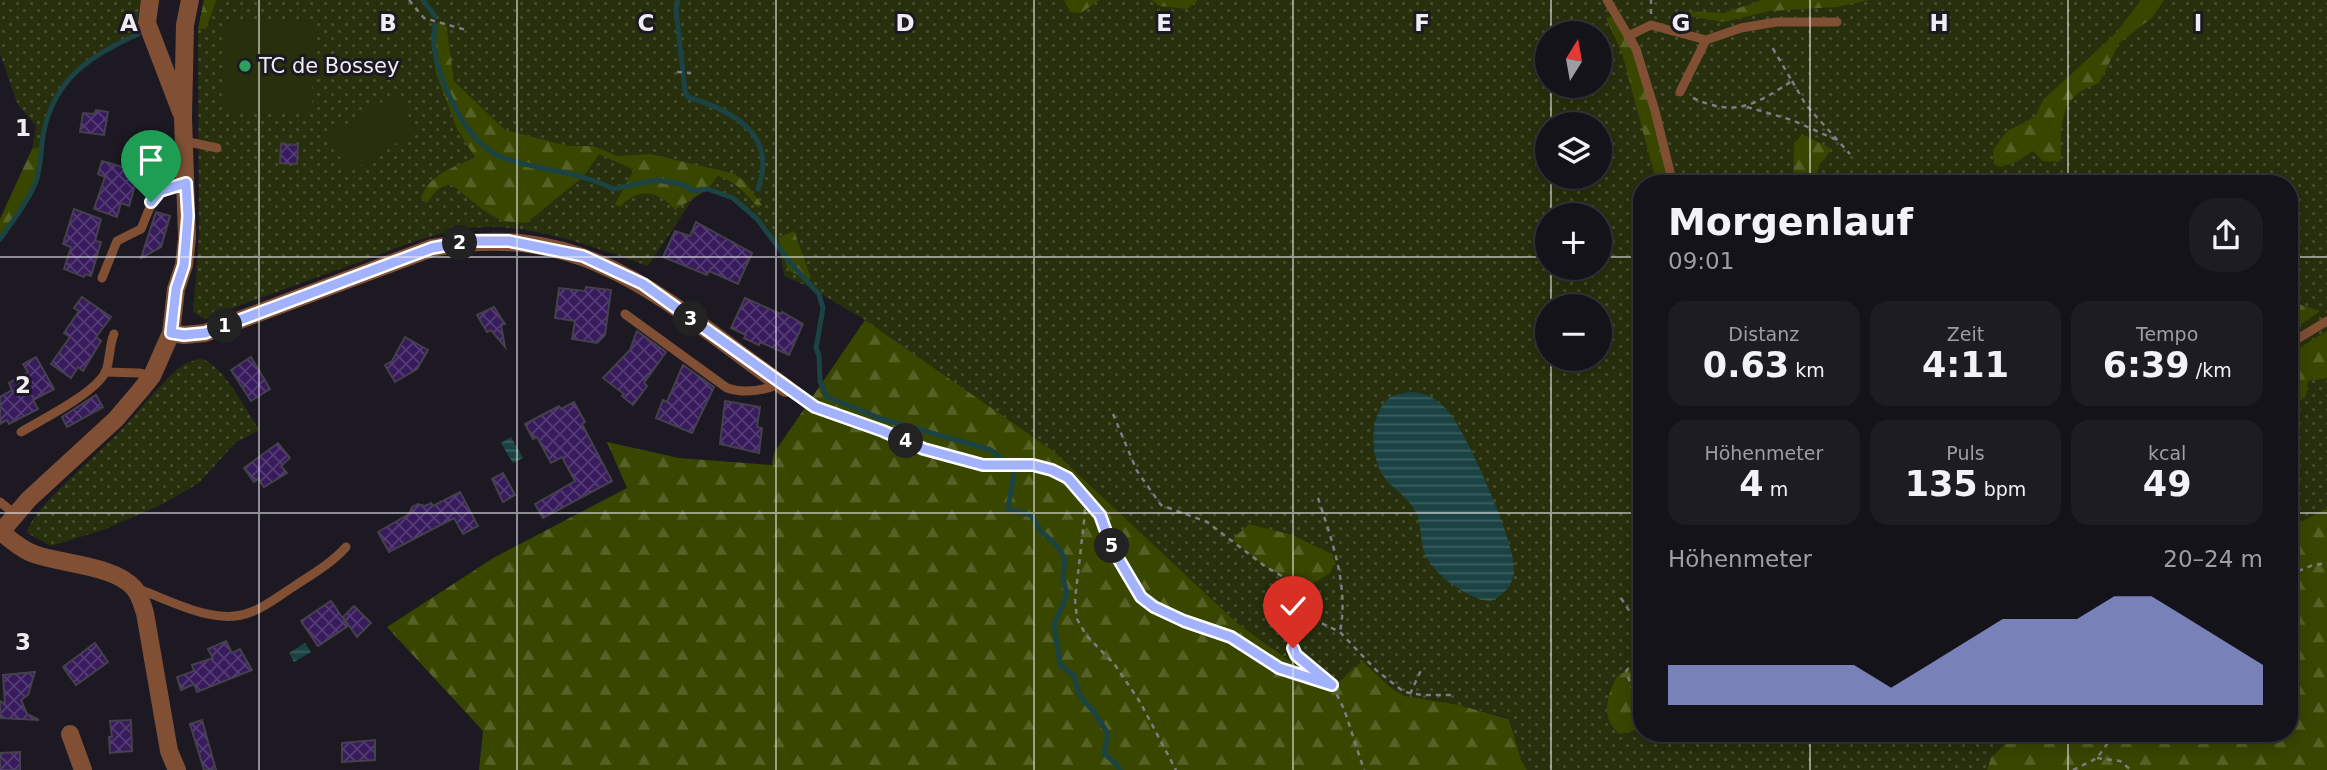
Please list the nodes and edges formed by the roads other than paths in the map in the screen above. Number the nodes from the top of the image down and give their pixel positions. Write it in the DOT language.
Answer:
graph roads {
  1 [pos="150,0"];
  2 [pos="190,0"];
  3 [pos="1607,0"];
  4 [pos="1837,22"];
  5 [pos="1628,36"];
  6 [pos="1706,40"];
  7 [pos="1680,92"];
  8 [pos="183,117"];
  9 [pos="184,141"];
  10 [pos="217,148"];
  11 [pos="1671,175"];
  12 [pos="186,183"];
  13 [pos="102,278"];
  14 [pos="625,314"];
  15 [pos="2327,321"];
  16 [pos="171,333"];
  17 [pos="114,334"];
  18 [pos="2298,339"];
  19 [pos="105,372"];
  20 [pos="152,376"];
  21 [pos="782,386"];
  22 [pos="20,432"];
  23 [pos="0,502"];
  24 [pos="15,514"];
  25 [pos="0,533"];
  26 [pos="346,547"];
  27 [pos="134,587"];
  28 [pos="69,734"];
  29 [pos="83,770"];
  30 [pos="177,770"];
  1 -- 8 [label="street"];
  2 -- 8 [label="street"];
  3 -- 5 [label="lane"];
  4 -- 6 [label="lane"];
  5 -- 6 [label="lane"];
  5 -- 11 [label="lane"];
  6 -- 7 [label="lane"];
  8 -- 9 [label="street"];
  9 -- 10 [label="lane"];
  9 -- 12 [label="street"];
  12 -- 13 [label="lane"];
  12 -- 16 [label="street"];
  14 -- 21 [label="lane"];
  15 -- 18 [label="lane"];
  16 -- 20 [label="street"];
  16 -- 21 [label="street"];
  17 -- 19 [label="lane"];
  19 -- 20 [label="lane"];
  19 -- 22 [label="lane"];
  20 -- 24 [label="street"];
  23 -- 24 [label="lane"];
  24 -- 25 [label="street"];
  25 -- 27 [label="street"];
  26 -- 27 [label="lane"];
  27 -- 30 [label="street"];
  28 -- 29 [label="street"];
}
